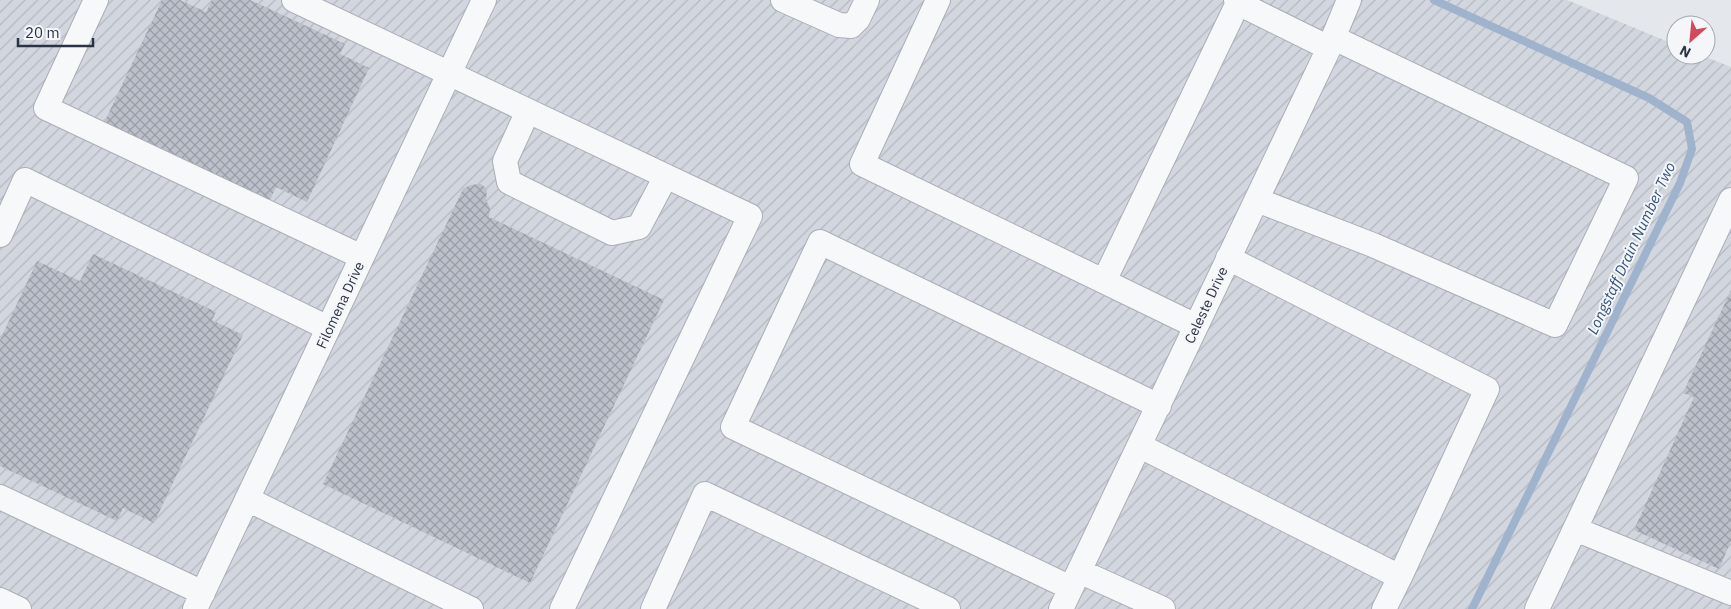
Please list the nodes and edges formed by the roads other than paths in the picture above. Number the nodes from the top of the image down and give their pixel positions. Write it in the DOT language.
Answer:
graph roads {
  1 [pos="96,0"];
  2 [pos="294,0"];
  3 [pos="484,0"];
  4 [pos="783,0"];
  5 [pos="867,0"];
  6 [pos="938,0"];
  7 [pos="1349,0"];
  8 [pos="1237,1"];
  9 [pos="1331,43"];
  10 [pos="450,74"];
  11 [pos="528,111"];
  12 [pos="666,176"];
  13 [pos="1257,200"];
  14 [pos="1731,200"];
  15 [pos="0,235"];
  16 [pos="362,257"];
  17 [pos="1228,258"];
  18 [pos="1104,281"];
  19 [pos="1196,326"];
  20 [pos="328,328"];
  21 [pos="1159,406"];
  22 [pos="1140,446"];
  23 [pos="0,497"];
  24 [pos="247,499"];
  25 [pos="1575,530"];
  26 [pos="1400,577"];
  27 [pos="1075,579"];
  28 [pos="1731,593"];
  29 [pos="0,600"];
  30 [pos="199,601"];
  31 [pos="19,609"];
  32 [pos="471,609"];
  33 [pos="562,609"];
  34 [pos="653,609"];
  35 [pos="948,609"];
  36 [pos="1061,609"];
  37 [pos="1162,609"];
  38 [pos="1384,609"];
  39 [pos="1538,609"];
  1 -- 16 [label="street"];
  2 -- 10 [label="street"];
  3 -- 10 [label="street, Filomena Drive"];
  4 -- 5 [label="street"];
  6 -- 18 [label="street"];
  7 -- 9 [label="street, Celeste Drive"];
  8 -- 9 [label="street"];
  8 -- 18 [label="street"];
  9 -- 13 [label="street, Celeste Drive"];
  9 -- 13 [label="street"];
  10 -- 11 [label="street"];
  10 -- 16 [label="street, Filomena Drive"];
  11 -- 12 [label="street"];
  11 -- 12 [label="street"];
  12 -- 33 [label="street"];
  13 -- 17 [label="street, Celeste Drive"];
  14 -- 25 [label="street"];
  15 -- 20 [label="street"];
  16 -- 20 [label="street, Filomena Drive"];
  17 -- 19 [label="street, Celeste Drive"];
  17 -- 26 [label="street"];
  18 -- 19 [label="street"];
  19 -- 21 [label="street, Celeste Drive"];
  20 -- 24 [label="street, Filomena Drive"];
  21 -- 22 [label="street, Celeste Drive"];
  21 -- 27 [label="street"];
  22 -- 26 [label="street"];
  22 -- 27 [label="street, Celeste Drive"];
  23 -- 30 [label="street"];
  24 -- 30 [label="street, Filomena Drive"];
  24 -- 32 [label="street"];
  25 -- 28 [label="street"];
  25 -- 39 [label="street"];
  26 -- 38 [label="street"];
  27 -- 36 [label="street, Celeste Drive"];
  27 -- 37 [label="street"];
  29 -- 31 [label="street"];
  34 -- 35 [label="street"];
}
